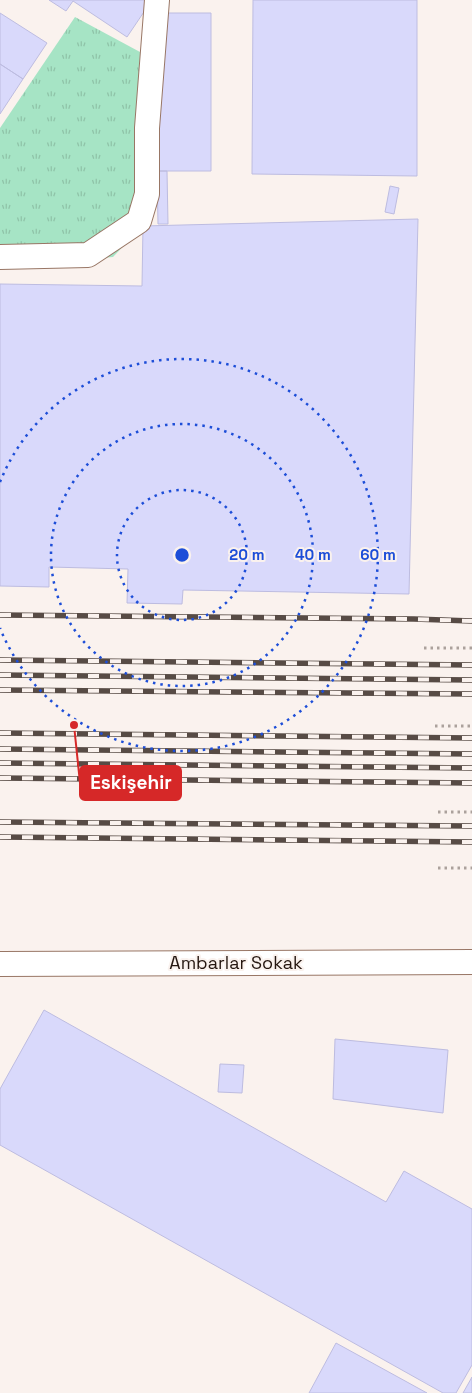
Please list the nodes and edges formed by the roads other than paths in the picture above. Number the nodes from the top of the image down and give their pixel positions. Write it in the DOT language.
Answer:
graph roads {
  1 [pos="157,0"];
  2 [pos="0,256"];
  3 [pos="472,962"];
  4 [pos="0,964"];
  1 -- 2 [label="street"];
  3 -- 4 [label="street, Ambarlar Sokak"];
}
